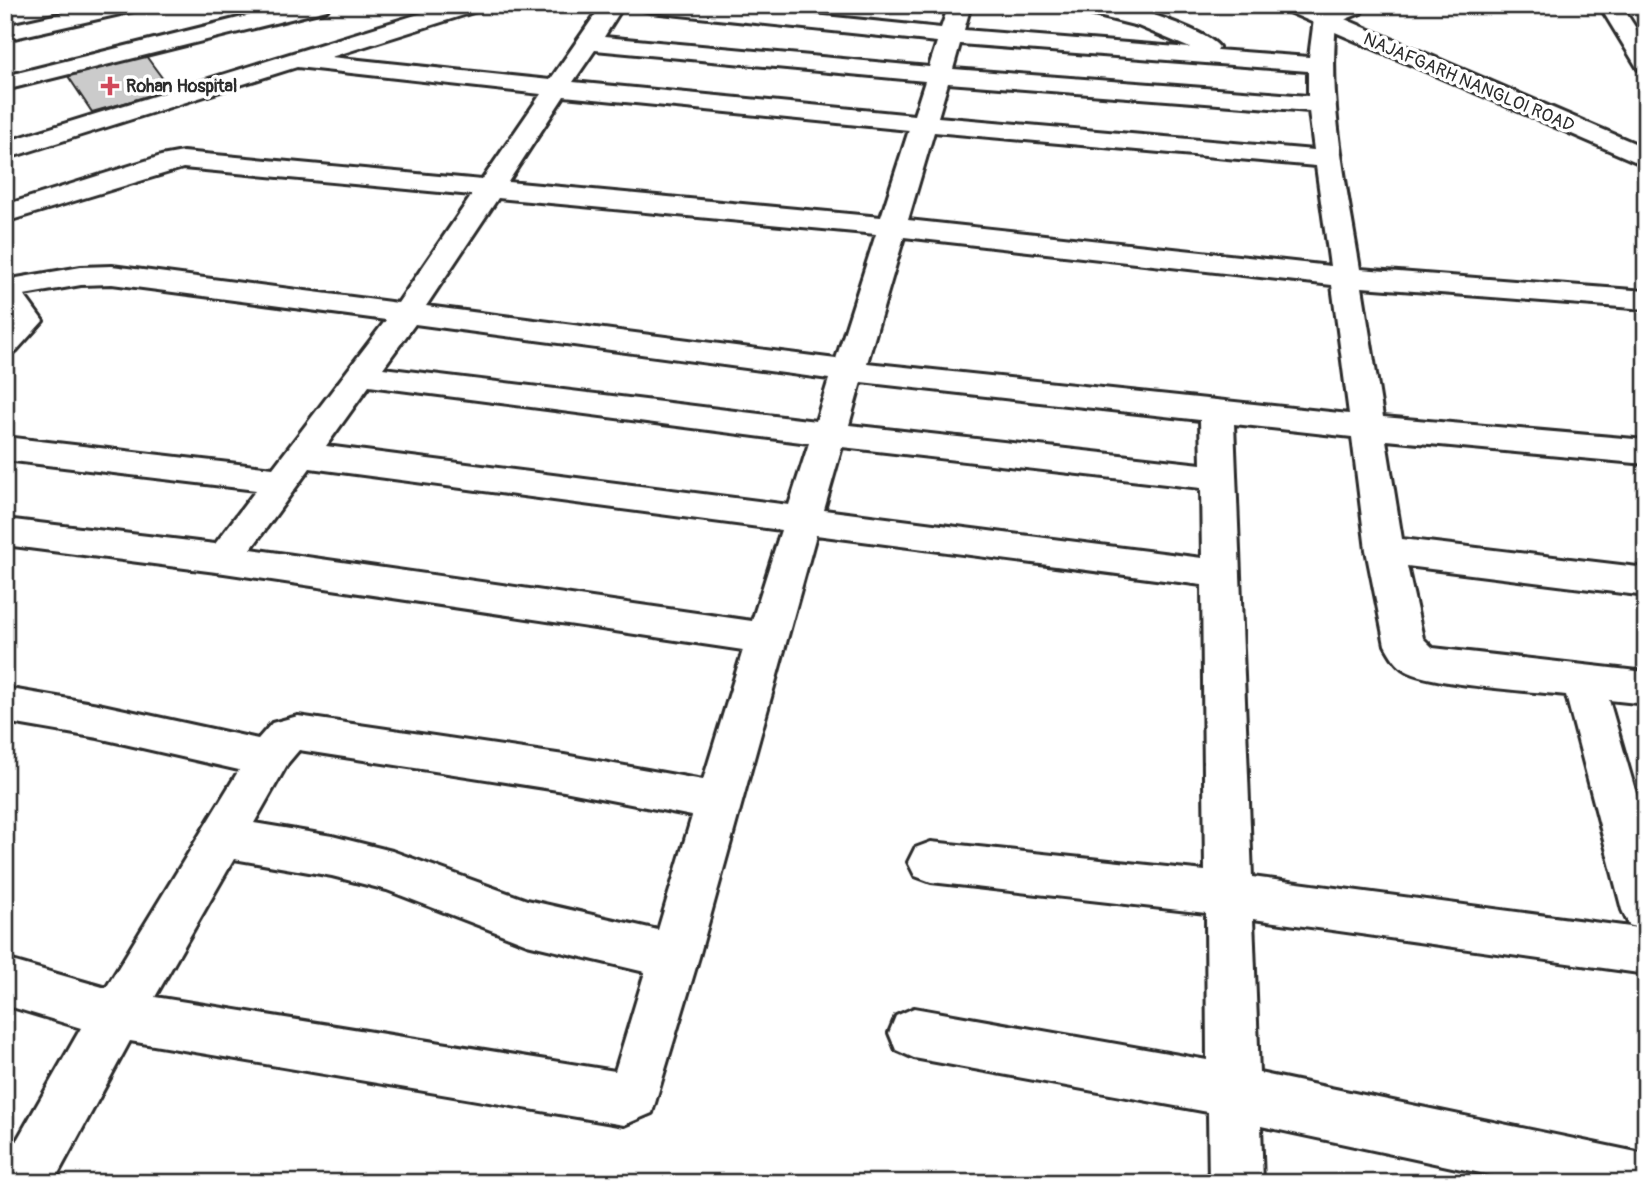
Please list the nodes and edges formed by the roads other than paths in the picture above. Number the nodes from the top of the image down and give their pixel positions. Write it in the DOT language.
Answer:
graph roads {
  1 [pos="130,5"];
  2 [pos="319,5"];
  3 [pos="472,5"];
  4 [pos="613,5"];
  5 [pos="960,5"];
  6 [pos="1082,5"];
  7 [pos="1292,5"];
  8 [pos="1610,5"];
  9 [pos="668,6"];
  10 [pos="1341,11"];
  11 [pos="5,33"];
  12 [pos="951,36"];
  13 [pos="587,42"];
  14 [pos="155,45"];
  15 [pos="1227,58"];
  16 [pos="296,60"];
  17 [pos="1646,64"];
  18 [pos="1320,65"];
  19 [pos="938,75"];
  20 [pos="1518,78"];
  21 [pos="5,83"];
  22 [pos="554,89"];
  23 [pos="197,91"];
  24 [pos="1321,104"];
  25 [pos="924,125"];
  26 [pos="5,151"];
  27 [pos="1646,158"];
  28 [pos="1329,159"];
  29 [pos="488,188"];
  30 [pos="5,214"];
  31 [pos="893,227"];
  32 [pos="1344,277"];
  33 [pos="5,289"];
  34 [pos="1646,300"];
  35 [pos="406,314"];
  36 [pos="5,344"];
  37 [pos="849,371"];
  38 [pos="361,375"];
  39 [pos="1217,411"];
  40 [pos="1365,427"];
  41 [pos="830,434"];
  42 [pos="5,448"];
  43 [pos="1646,452"];
  44 [pos="292,468"];
  45 [pos="1218,478"];
  46 [pos="803,520"];
  47 [pos="5,532"];
  48 [pos="1385,550"];
  49 [pos="225,559"];
  50 [pos="1221,574"];
  51 [pos="1646,582"];
  52 [pos="766,638"];
  53 [pos="1583,681"];
  54 [pos="1646,688"];
  55 [pos="5,705"];
  56 [pos="268,759"];
  57 [pos="719,803"];
  58 [pos="223,837"];
  59 [pos="931,862"];
  60 [pos="1229,895"];
  61 [pos="1646,910"];
  62 [pos="1646,952"];
  63 [pos="675,957"];
  64 [pos="5,982"];
  65 [pos="117,1015"];
  66 [pos="914,1033"];
  67 [pos="1235,1094"];
  68 [pos="1646,1181"];
  69 [pos="23,1183"];
  70 [pos="1236,1183"];
  1 -- 11 [label="street"];
  2 -- 14 [label="street"];
  3 -- 16 [label="street"];
  4 -- 13 [label="street"];
  5 -- 12 [label="street"];
  6 -- 15 [label="street"];
  7 -- 10 [label="street, NAJAFGARH NANGLOI ROAD"];
  8 -- 17 [label="street"];
  9 -- 12 [label="street"];
  10 -- 18 [label="street"];
  10 -- 20 [label="street, NAJAFGARH NANGLOI ROAD"];
  10 -- 27 [label="street, NAJAFGARH NANGLOI ROAD"];
  12 -- 15 [label="street"];
  12 -- 19 [label="street"];
  13 -- 19 [label="street"];
  13 -- 22 [label="street"];
  14 -- 21 [label="street"];
  14 -- 23 [label="street"];
  15 -- 18 [label="street"];
  16 -- 22 [label="street"];
  16 -- 23 [label="street"];
  18 -- 24 [label="street"];
  19 -- 24 [label="street"];
  19 -- 25 [label="street"];
  22 -- 25 [label="street"];
  22 -- 29 [label="street"];
  23 -- 26 [label="street"];
  24 -- 28 [label="street"];
  25 -- 28 [label="street"];
  25 -- 31 [label="street"];
  28 -- 32 [label="street"];
  29 -- 30 [label="street"];
  29 -- 31 [label="street"];
  29 -- 35 [label="street"];
  31 -- 32 [label="street"];
  31 -- 37 [label="street"];
  32 -- 34 [label="street"];
  32 -- 40 [label="street"];
  33 -- 35 [label="street"];
  33 -- 36 [label="street"];
  35 -- 37 [label="street"];
  35 -- 38 [label="street"];
  37 -- 39 [label="street"];
  37 -- 41 [label="street"];
  38 -- 41 [label="street"];
  38 -- 44 [label="street"];
  39 -- 40 [label="street"];
  39 -- 45 [label="street"];
  40 -- 43 [label="street"];
  40 -- 48 [label="street"];
  41 -- 45 [label="street"];
  41 -- 46 [label="street"];
  42 -- 44 [label="street"];
  44 -- 46 [label="street"];
  44 -- 49 [label="street"];
  45 -- 50 [label="street"];
  46 -- 50 [label="street"];
  46 -- 52 [label="street"];
  47 -- 49 [label="street"];
  48 -- 51 [label="street"];
  48 -- 53 [label="street"];
  49 -- 52 [label="street"];
  50 -- 60 [label="street"];
  52 -- 57 [label="street"];
  53 -- 54 [label="street"];
  53 -- 61 [label="street"];
  55 -- 56 [label="street"];
  56 -- 57 [label="street"];
  56 -- 58 [label="street"];
  57 -- 63 [label="street"];
  58 -- 63 [label="street"];
  58 -- 65 [label="street"];
  59 -- 60 [label="street"];
  60 -- 62 [label="street"];
  60 -- 67 [label="street"];
  63 -- 65 [label="street"];
  64 -- 65 [label="street"];
  65 -- 69 [label="street"];
  66 -- 67 [label="street"];
  67 -- 68 [label="street"];
  67 -- 70 [label="street"];
}
